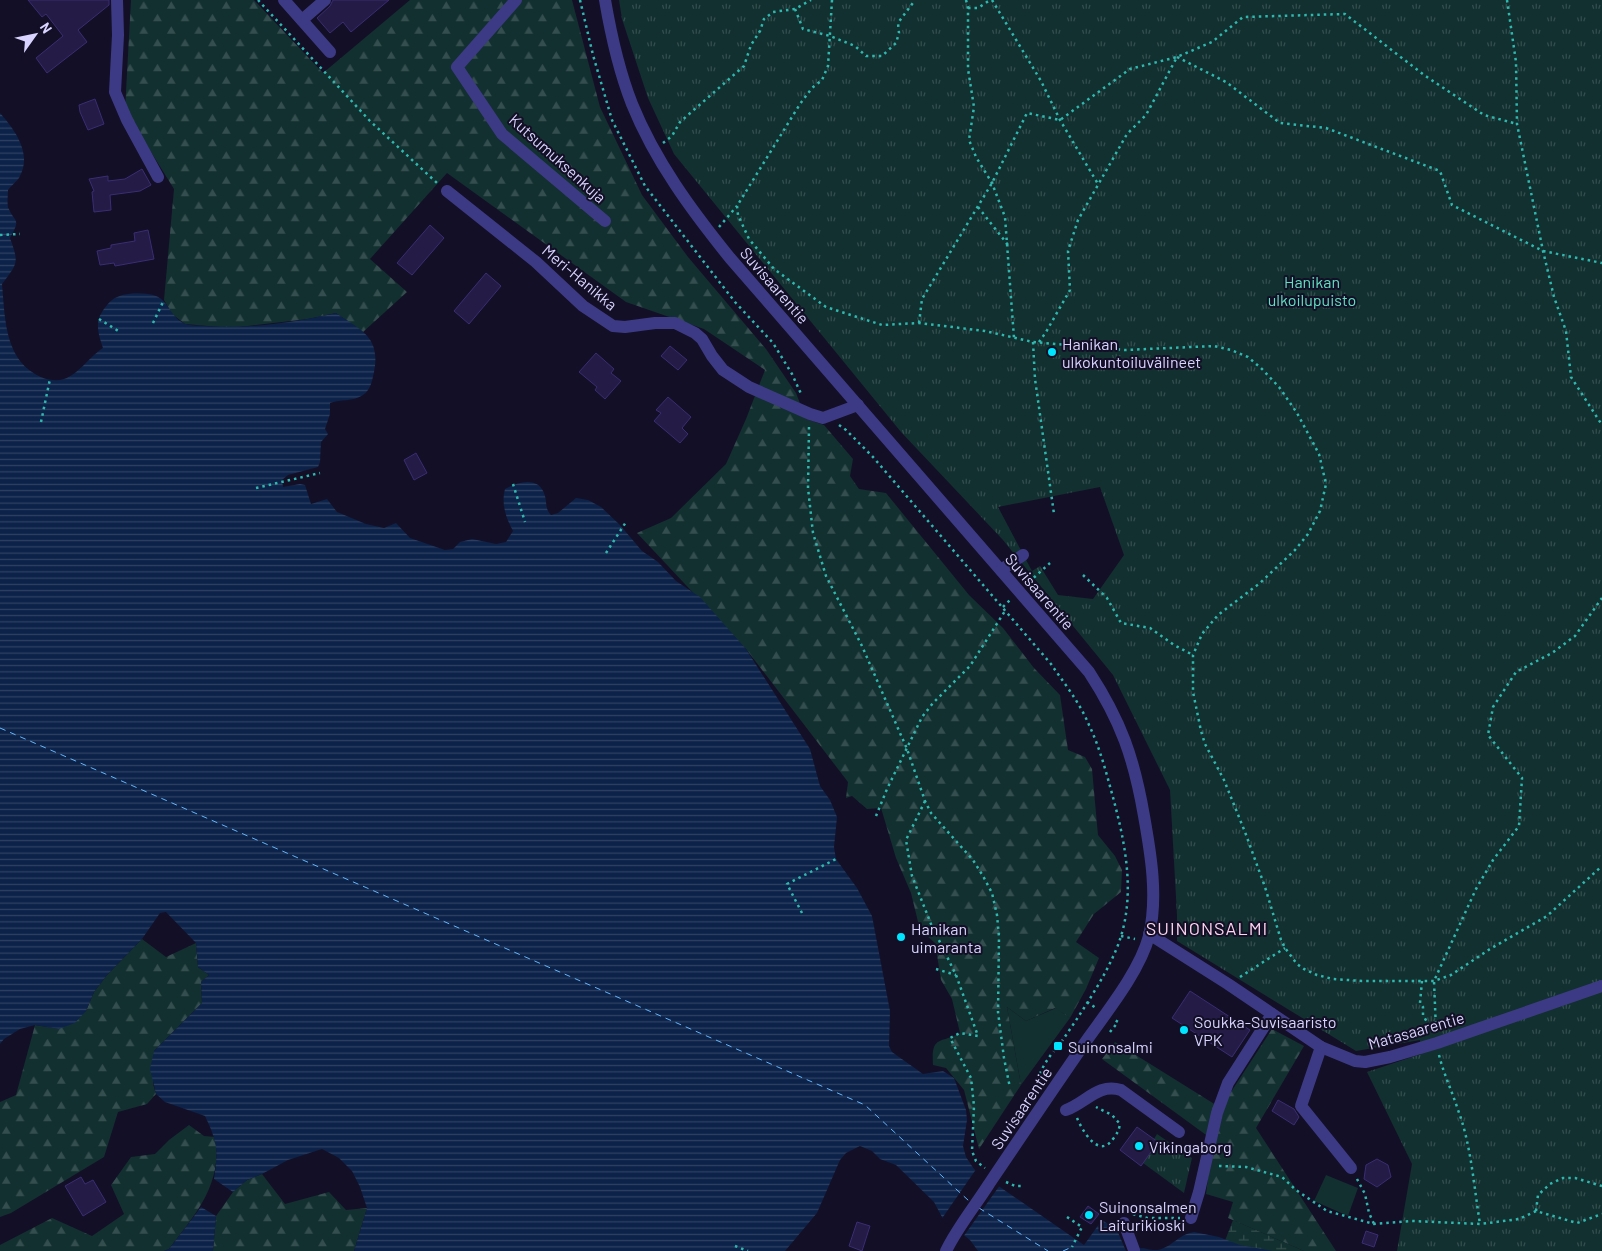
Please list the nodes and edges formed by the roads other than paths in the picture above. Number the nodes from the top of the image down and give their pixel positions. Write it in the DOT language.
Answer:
graph roads {
  1 [pos="117,0"];
  2 [pos="284,0"];
  3 [pos="325,0"];
  4 [pos="516,0"];
  5 [pos="605,0"];
  6 [pos="302,20"];
  7 [pos="330,52"];
  8 [pos="158,177"];
  9 [pos="446,191"];
  10 [pos="605,221"];
  11 [pos="858,405"];
  12 [pos="1023,555"];
  13 [pos="1001,570"];
  14 [pos="1149,934"];
  15 [pos="1602,986"];
  16 [pos="1272,1014"];
  17 [pos="1321,1047"];
  18 [pos="1073,1107"];
  19 [pos="1179,1132"];
  20 [pos="1351,1168"];
  21 [pos="1191,1218"];
  22 [pos="1124,1223"];
  23 [pos="946,1250"];
  24 [pos="1134,1250"];
  1 -- 8 [label="street"];
  2 -- 6 [label="street"];
  3 -- 6 [label="street"];
  4 -- 10 [label="street, Kutsumuksenkuja"];
  5 -- 11 [label="street, Suvisaarentie"];
  6 -- 7 [label="street"];
  9 -- 11 [label="street, Meri-Hanikka"];
  11 -- 13 [label="street, Suvisaarentie"];
  12 -- 13 [label="street"];
  13 -- 14 [label="street, Suvisaarentie"];
  14 -- 16 [label="street, Matasaarentie"];
  14 -- 23 [label="street, Suvisaarentie"];
  15 -- 17 [label="street, Matasaarentie"];
  16 -- 17 [label="street, Matasaarentie"];
  16 -- 21 [label="street"];
  17 -- 20 [label="street"];
  18 -- 19 [label="street"];
  22 -- 24 [label="street"];
}
